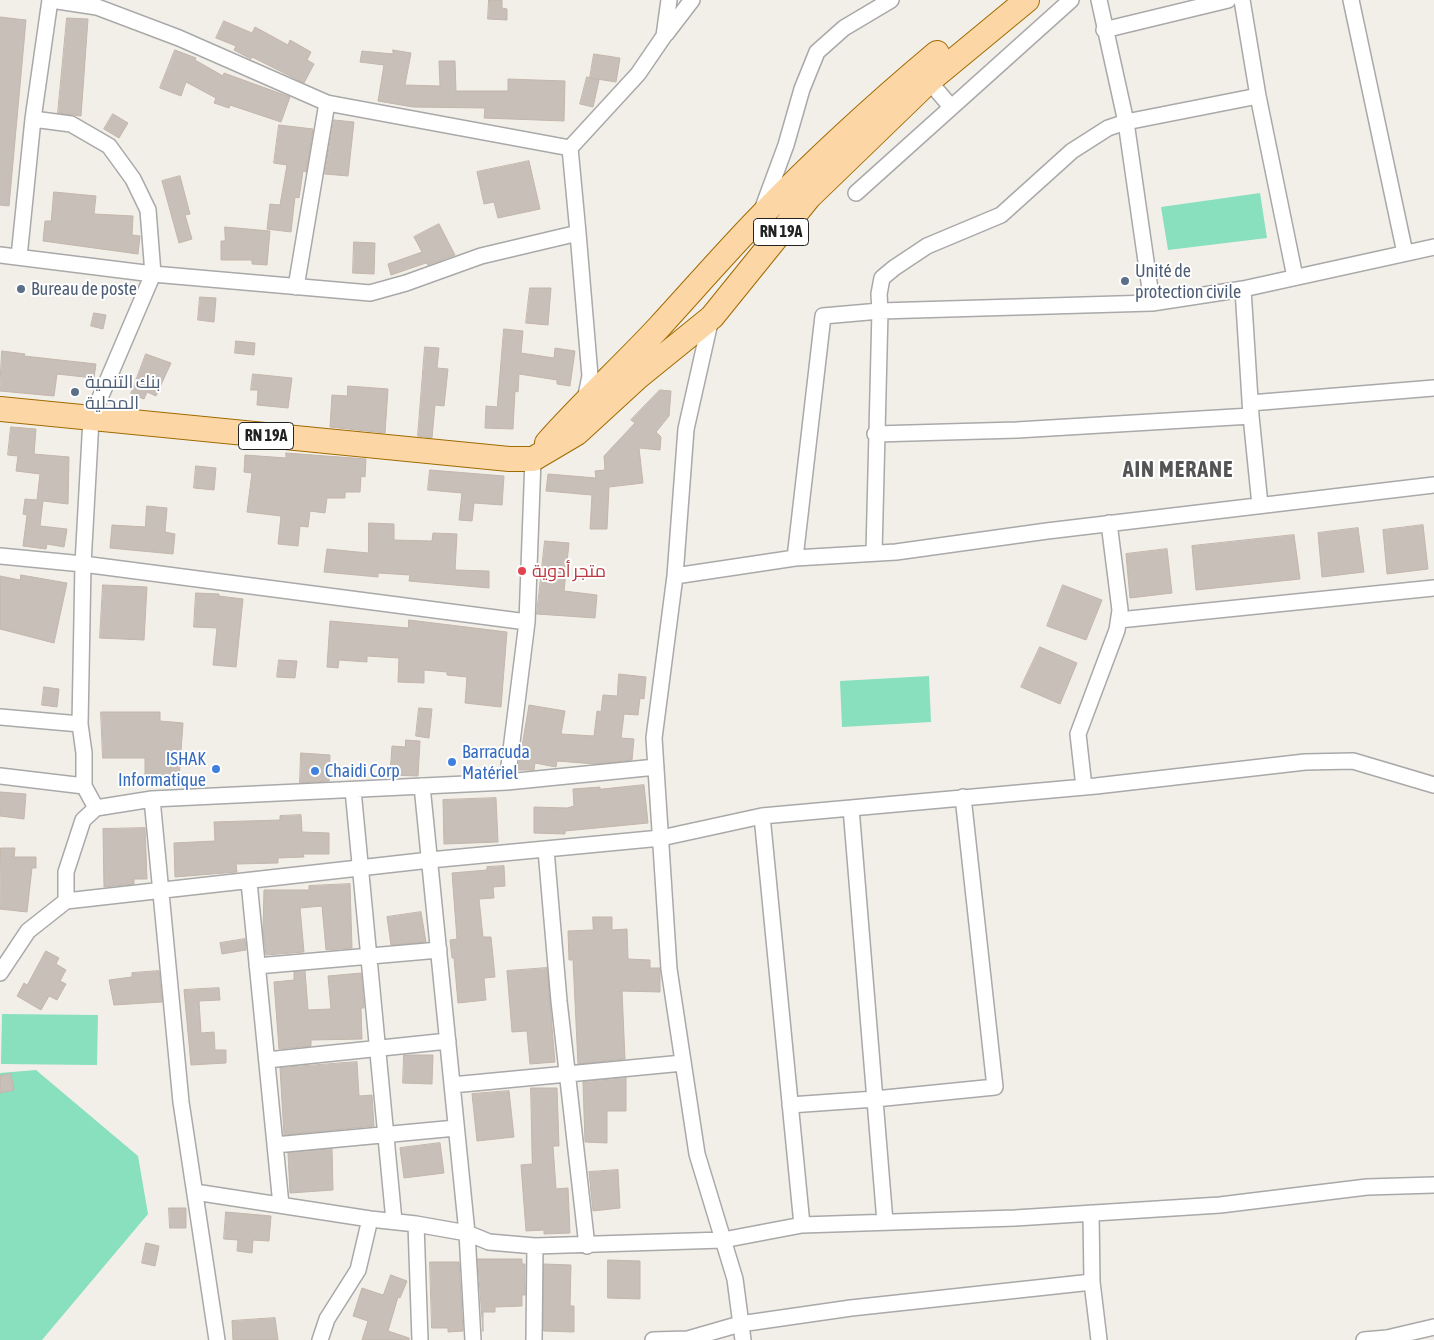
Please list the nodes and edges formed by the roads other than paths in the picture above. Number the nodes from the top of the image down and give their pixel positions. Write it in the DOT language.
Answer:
graph roads {
  1 [pos="50,0"];
  2 [pos="669,0"];
  3 [pos="692,0"];
  4 [pos="891,0"];
  5 [pos="1002,0"];
  6 [pos="1028,0"];
  7 [pos="1071,0"];
  8 [pos="1099,0"];
  9 [pos="1228,0"];
  10 [pos="1242,0"];
  11 [pos="1351,0"];
  12 [pos="1104,30"];
  13 [pos="664,36"];
  14 [pos="929,81"];
  15 [pos="1258,96"];
  16 [pos="327,103"];
  17 [pos="951,108"];
  18 [pos="33,119"];
  19 [pos="1126,122"];
  20 [pos="570,148"];
  21 [pos="856,193"];
  22 [pos="759,218"];
  23 [pos="578,233"];
  24 [pos="1434,247"];
  25 [pos="1404,253"];
  26 [pos="0,255"];
  27 [pos="19,257"];
  28 [pos="153,274"];
  29 [pos="1294,277"];
  30 [pos="296,287"];
  31 [pos="1243,289"];
  32 [pos="1152,302"];
  33 [pos="880,312"];
  34 [pos="712,317"];
  35 [pos="1434,388"];
  36 [pos="585,400"];
  37 [pos="0,409"];
  38 [pos="1250,409"];
  39 [pos="91,419"];
  40 [pos="876,434"];
  41 [pos="533,459"];
  42 [pos="1434,485"];
  43 [pos="1260,505"];
  44 [pos="1109,524"];
  45 [pos="874,553"];
  46 [pos="0,556"];
  47 [pos="795,558"];
  48 [pos="83,564"];
  49 [pos="675,576"];
  50 [pos="1434,588"];
  51 [pos="1118,620"];
  52 [pos="527,622"];
  53 [pos="0,717"];
  54 [pos="80,724"];
  55 [pos="656,767"];
  56 [pos="0,776"];
  57 [pos="507,782"];
  58 [pos="1434,785"];
  59 [pos="84,786"];
  60 [pos="422,786"];
  61 [pos="1084,787"];
  62 [pos="354,790"];
  63 [pos="963,797"];
  64 [pos="152,799"];
  65 [pos="96,808"];
  66 [pos="851,808"];
  67 [pos="762,816"];
  68 [pos="661,838"];
  69 [pos="546,850"];
  70 [pos="430,860"];
  71 [pos="360,870"];
  72 [pos="248,882"];
  73 [pos="160,892"];
  74 [pos="66,901"];
  75 [pos="439,950"];
  76 [pos="368,956"];
  77 [pos="257,966"];
  78 [pos="0,973"];
  79 [pos="448,1041"];
  80 [pos="377,1048"];
  81 [pos="266,1060"];
  82 [pos="684,1063"];
  83 [pos="567,1074"];
  84 [pos="452,1085"];
  85 [pos="875,1099"];
  86 [pos="790,1105"];
  87 [pos="456,1128"];
  88 [pos="385,1135"];
  89 [pos="275,1144"];
  90 [pos="1434,1185"];
  91 [pos="195,1192"];
  92 [pos="281,1205"];
  93 [pos="1091,1213"];
  94 [pos="370,1219"];
  95 [pos="394,1221"];
  96 [pos="885,1222"];
  97 [pos="416,1224"];
  98 [pos="802,1225"];
  99 [pos="467,1233"];
  100 [pos="723,1240"];
  101 [pos="535,1246"];
  102 [pos="587,1246"];
  103 [pos="1092,1282"];
  104 [pos="740,1324"];
  105 [pos="1434,1327"];
  106 [pos="217,1340"];
  107 [pos="320,1340"];
  108 [pos="420,1340"];
  109 [pos="473,1340"];
  110 [pos="534,1340"];
  111 [pos="653,1340"];
  112 [pos="743,1340"];
  113 [pos="1099,1340"];
  114 [pos="1364,1340"];
  1 -- 16 [label="street"];
  1 -- 18 [label="street"];
  2 -- 13 [label="street"];
  3 -- 13 [label="street"];
  4 -- 22 [label="street"];
  5 -- 22 [label="main road, RN 19A"];
  6 -- 14 [label="main road, RN 19A"];
  7 -- 17 [label="street"];
  8 -- 12 [label="street"];
  9 -- 12 [label="street"];
  10 -- 15 [label="street"];
  11 -- 25 [label="street"];
  12 -- 19 [label="street"];
  13 -- 20 [label="street"];
  14 -- 17 [label="street"];
  14 -- 34 [label="main road, RN 19A"];
  15 -- 19 [label="street"];
  15 -- 29 [label="street"];
  16 -- 20 [label="street"];
  16 -- 30 [label="street"];
  17 -- 21 [label="street"];
  18 -- 27 [label="street"];
  18 -- 28 [label="street"];
  19 -- 32 [label="street"];
  19 -- 33 [label="street"];
  20 -- 23 [label="street"];
  22 -- 36 [label="main road, RN 19A"];
  23 -- 30 [label="street"];
  23 -- 36 [label="street"];
  24 -- 25 [label="street"];
  25 -- 29 [label="street"];
  26 -- 27 [label="street"];
  27 -- 28 [label="street"];
  28 -- 30 [label="street"];
  28 -- 39 [label="street"];
  29 -- 31 [label="street"];
  31 -- 32 [label="street"];
  31 -- 38 [label="street"];
  32 -- 33 [label="street"];
  33 -- 40 [label="street"];
  33 -- 47 [label="street"];
  34 -- 41 [label="main road, RN 19A"];
  34 -- 49 [label="street"];
  35 -- 38 [label="street"];
  36 -- 41 [label="main road, RN 19A"];
  37 -- 39 [label="main road, RN 19A"];
  38 -- 40 [label="street"];
  38 -- 43 [label="street"];
  39 -- 41 [label="main road, RN 19A"];
  39 -- 48 [label="street"];
  40 -- 45 [label="street"];
  41 -- 52 [label="street"];
  42 -- 43 [label="street"];
  43 -- 44 [label="street"];
  44 -- 45 [label="street"];
  44 -- 51 [label="street"];
  45 -- 47 [label="street"];
  46 -- 48 [label="street"];
  47 -- 49 [label="street"];
  48 -- 52 [label="street"];
  48 -- 54 [label="street"];
  49 -- 55 [label="street"];
  50 -- 51 [label="street"];
  51 -- 61 [label="street"];
  52 -- 57 [label="street"];
  53 -- 54 [label="street"];
  54 -- 59 [label="street"];
  55 -- 57 [label="street"];
  55 -- 68 [label="street"];
  56 -- 59 [label="street"];
  57 -- 60 [label="street"];
  58 -- 61 [label="street"];
  59 -- 65 [label="street"];
  60 -- 62 [label="street"];
  60 -- 70 [label="street"];
  61 -- 63 [label="street"];
  62 -- 64 [label="street"];
  62 -- 71 [label="street"];
  63 -- 66 [label="street"];
  63 -- 85 [label="street"];
  64 -- 65 [label="street"];
  64 -- 73 [label="street"];
  65 -- 74 [label="street"];
  66 -- 67 [label="street"];
  66 -- 85 [label="street"];
  67 -- 68 [label="street"];
  67 -- 86 [label="street"];
  68 -- 69 [label="street"];
  68 -- 82 [label="street"];
  69 -- 70 [label="street"];
  69 -- 83 [label="street"];
  70 -- 71 [label="street"];
  70 -- 75 [label="street"];
  71 -- 72 [label="street"];
  71 -- 76 [label="street"];
  72 -- 73 [label="street"];
  72 -- 77 [label="street"];
  73 -- 74 [label="street"];
  73 -- 91 [label="street"];
  74 -- 78 [label="street"];
  75 -- 76 [label="street"];
  75 -- 79 [label="street"];
  76 -- 77 [label="street"];
  76 -- 80 [label="street"];
  77 -- 81 [label="street"];
  79 -- 80 [label="street"];
  79 -- 84 [label="street"];
  80 -- 81 [label="street"];
  80 -- 88 [label="street"];
  81 -- 89 [label="street"];
  82 -- 83 [label="street"];
  82 -- 100 [label="street"];
  83 -- 84 [label="street"];
  83 -- 102 [label="street"];
  84 -- 87 [label="street"];
  85 -- 86 [label="street"];
  85 -- 96 [label="street"];
  86 -- 98 [label="street"];
  87 -- 88 [label="street"];
  87 -- 99 [label="street"];
  88 -- 89 [label="street"];
  88 -- 95 [label="street"];
  89 -- 92 [label="street"];
  90 -- 93 [label="street"];
  91 -- 92 [label="street"];
  91 -- 106 [label="street"];
  92 -- 94 [label="street"];
  93 -- 96 [label="street"];
  93 -- 103 [label="street"];
  94 -- 95 [label="street"];
  94 -- 107 [label="street"];
  95 -- 97 [label="street"];
  96 -- 98 [label="street"];
  97 -- 99 [label="street"];
  97 -- 108 [label="street"];
  98 -- 100 [label="street"];
  99 -- 101 [label="street"];
  99 -- 109 [label="street"];
  100 -- 102 [label="street"];
  100 -- 104 [label="street"];
  101 -- 102 [label="street"];
  101 -- 110 [label="street"];
  103 -- 104 [label="street"];
  103 -- 113 [label="street"];
  104 -- 111 [label="street"];
  104 -- 112 [label="street"];
  105 -- 114 [label="street"];
}
